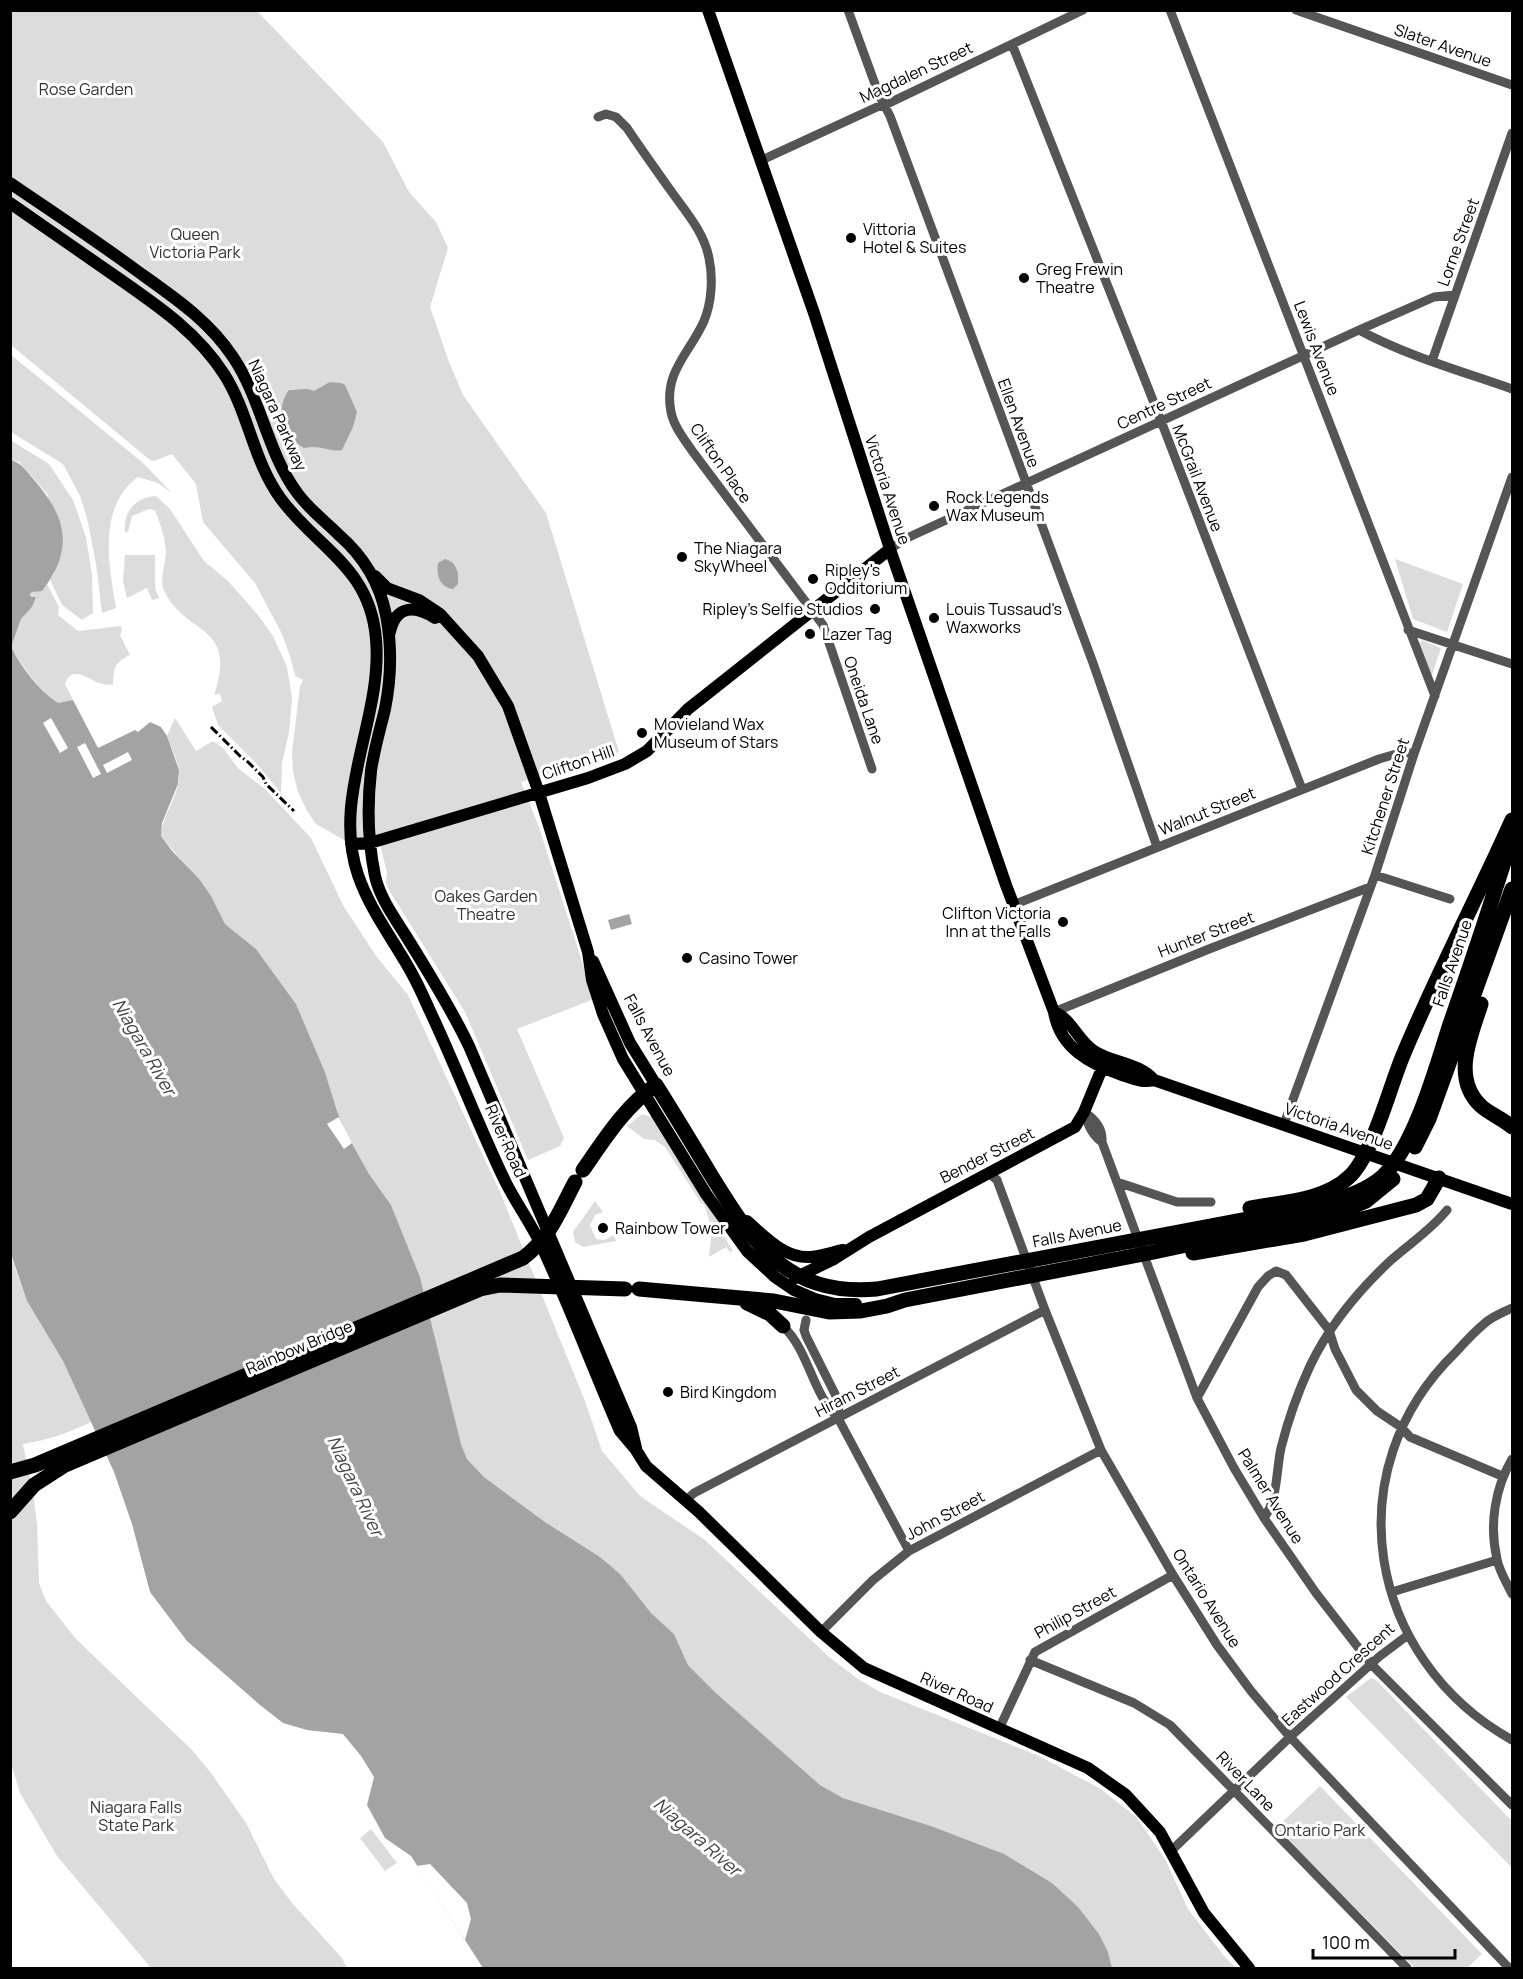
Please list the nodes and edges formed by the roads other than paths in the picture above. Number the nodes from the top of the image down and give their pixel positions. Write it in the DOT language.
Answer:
graph roads {
  1 [pos="708,10"];
  2 [pos="848,10"];
  3 [pos="1083,10"];
  4 [pos="1170,10"];
  5 [pos="1296,10"];
  6 [pos="1325,15"];
  7 [pos="1012,44"];
  8 [pos="1512,85"];
  9 [pos="885,105"];
  10 [pos="598,117"];
  11 [pos="1512,133"];
  12 [pos="762,160"];
  13 [pos="10,183"];
  14 [pos="10,203"];
  15 [pos="1455,295"];
  16 [pos="1359,330"];
  17 [pos="1304,356"];
  18 [pos="1432,361"];
  19 [pos="1512,389"];
  20 [pos="1161,421"];
  21 [pos="1512,477"];
  22 [pos="1025,483"];
  23 [pos="890,549"];
  24 [pos="361,558"];
  25 [pos="812,609"];
  26 [pos="1408,630"];
  27 [pos="457,632"];
  28 [pos="389,636"];
  29 [pos="1454,644"];
  30 [pos="1512,664"];
  31 [pos="1435,696"];
  32 [pos="1414,754"];
  33 [pos="872,769"];
  34 [pos="1302,789"];
  35 [pos="539,793"];
  36 [pos="1512,820"];
  37 [pos="1512,837"];
  38 [pos="370,843"];
  39 [pos="351,844"];
  40 [pos="1157,847"];
  41 [pos="1375,875"];
  42 [pos="1370,887"];
  43 [pos="1511,892"];
  44 [pos="1450,899"];
  45 [pos="1013,905"];
  46 [pos="1054,1011"];
  47 [pos="1104,1063"];
  48 [pos="650,1089"];
  49 [pos="1084,1112"];
  50 [pos="1284,1124"];
  51 [pos="1512,1127"];
  52 [pos="1366,1152"];
  53 [pos="989,1173"];
  54 [pos="1439,1178"];
  55 [pos="1117,1182"];
  56 [pos="1211,1202"];
  57 [pos="1512,1204"];
  58 [pos="731,1206"];
  59 [pos="1447,1210"];
  60 [pos="848,1249"];
  61 [pos="1151,1251"];
  62 [pos="798,1276"];
  63 [pos="784,1284"];
  64 [pos="727,1297"];
  65 [pos="905,1300"];
  66 [pos="1512,1308"];
  67 [pos="1045,1310"];
  68 [pos="823,1312"];
  69 [pos="806,1320"];
  70 [pos="783,1326"];
  71 [pos="1329,1330"];
  72 [pos="1197,1398"];
  73 [pos="838,1418"];
  74 [pos="1401,1427"];
  75 [pos="636,1450"];
  76 [pos="1101,1450"];
  77 [pos="1512,1459"];
  78 [pos="15,1473"];
  79 [pos="1502,1476"];
  80 [pos="685,1501"];
  81 [pos="12,1511"];
  82 [pos="1264,1518"];
  83 [pos="909,1551"];
  84 [pos="1497,1560"];
  85 [pos="1173,1575"];
  86 [pos="1392,1592"];
  87 [pos="1512,1594"];
  88 [pos="820,1632"];
  89 [pos="1408,1635"];
  90 [pos="1030,1660"];
  91 [pos="1371,1664"];
  92 [pos="999,1729"];
  93 [pos="1290,1737"];
  94 [pos="1512,1740"];
  95 [pos="1234,1790"];
  96 [pos="1512,1805"];
  97 [pos="1172,1850"];
  98 [pos="1249,1968"];
  99 [pos="1407,1968"];
  100 [pos="1509,1968"];
  1 -- 12 [label="main road, Victoria Avenue"];
  2 -- 9 [label="street, Ellen Avenue"];
  3 -- 7 [label="street, Magdalen Street"];
  4 -- 17 [label="street, Lewis Avenue"];
  5 -- 6 [label="street, Slater Avenue"];
  6 -- 8 [label="street, Slater Avenue"];
  7 -- 9 [label="street, Magdalen Street"];
  7 -- 20 [label="street, McGrail Avenue"];
  9 -- 12 [label="street, Magdalen Street"];
  9 -- 22 [label="street, Ellen Avenue"];
  10 -- 25 [label="street, Clifton Place"];
  11 -- 15 [label="street, Lorne Street"];
  12 -- 23 [label="main road, Victoria Avenue"];
  13 -- 24 [label="main road, Niagara Parkway"];
  14 -- 39 [label="main road, Niagara Parkway"];
  15 -- 16 [label="street, Centre Street"];
  15 -- 18 [label="street, Lorne Street"];
  16 -- 17 [label="street, Centre Street"];
  16 -- 18 [label="street"];
  17 -- 20 [label="street, Centre Street"];
  17 -- 26 [label="street, Lewis Avenue"];
  18 -- 19 [label="street"];
  20 -- 22 [label="street, Centre Street"];
  20 -- 34 [label="street, McGrail Avenue"];
  21 -- 29 [label="street, Kitchener Street"];
  22 -- 23 [label="street, Centre Street"];
  22 -- 40 [label="street, Ellen Avenue"];
  23 -- 25 [label="main road, Clifton Hill"];
  23 -- 45 [label="main road, Victoria Avenue"];
  24 -- 27 [label="main road, Falls Avenue"];
  24 -- 28 [label="main road, Niagara Parkway"];
  25 -- 33 [label="street, Oneida Lane"];
  25 -- 35 [label="main road, Clifton Hill"];
  26 -- 29 [label="street"];
  26 -- 31 [label="street, Lewis Avenue"];
  27 -- 28 [label="main road, Falls Avenue"];
  27 -- 35 [label="main road, Falls Avenue"];
  28 -- 38 [label="main road, Niagara Parkway"];
  29 -- 30 [label="street"];
  29 -- 31 [label="street, Kitchener Street"];
  31 -- 32 [label="street, Kitchener Street"];
  32 -- 34 [label="street, Walnut Street"];
  32 -- 41 [label="street, Kitchener Street"];
  34 -- 40 [label="street, Walnut Street"];
  35 -- 38 [label="main road, Clifton Hill"];
  35 -- 48 [label="main road, Falls Avenue"];
  36 -- 52 [label="highway"];
  37 -- 61 [label="highway, Falls Avenue"];
  38 -- 39 [label="main road, Clifton Hill"];
  38 -- 75 [label="main road, River Road"];
  39 -- 75 [label="main road, River Road"];
  40 -- 45 [label="street, Walnut Street"];
  41 -- 42 [label="street, Kitchener Street"];
  41 -- 44 [label="street"];
  42 -- 46 [label="street, Hunter Street"];
  42 -- 50 [label="street, Kitchener Street"];
  43 -- 51 [label="highway"];
  43 -- 61 [label="highway, Falls Avenue"];
  45 -- 46 [label="main road, Victoria Avenue"];
  46 -- 47 [label="main road, Victoria Avenue"];
  47 -- 49 [label="main road, Bender Street"];
  47 -- 50 [label="main road, Victoria Avenue"];
  48 -- 58 [label="highway, Falls Avenue"];
  48 -- 63 [label="main road, Falls Avenue"];
  48 -- 78 [label="highway, Rainbow Bridge"];
  49 -- 53 [label="main road, Bender Street"];
  49 -- 55 [label="street, Palmer Avenue"];
  50 -- 52 [label="main road, Victoria Avenue"];
  52 -- 54 [label="main road, Victoria Avenue"];
  52 -- 61 [label="highway"];
  53 -- 60 [label="main road, Bender Street"];
  53 -- 67 [label="street, Ontario Avenue"];
  54 -- 57 [label="main road, Victoria Avenue"];
  54 -- 61 [label="highway"];
  55 -- 56 [label="street"];
  55 -- 61 [label="street, Palmer Avenue"];
  58 -- 60 [label="main road, Bender Street"];
  58 -- 62 [label="highway, Falls Avenue"];
  59 -- 71 [label="street"];
  60 -- 62 [label="main road, Bender Street"];
  61 -- 62 [label="highway, Falls Avenue"];
  61 -- 65 [label="highway, Falls Avenue"];
  61 -- 72 [label="street, Palmer Avenue"];
  62 -- 63 [label="main road, Bender Street"];
  63 -- 65 [label="main road, Falls Avenue"];
  64 -- 68 [label="highway"];
  64 -- 70 [label="highway"];
  64 -- 81 [label="highway, Rainbow Bridge"];
  65 -- 68 [label="highway"];
  66 -- 74 [label="street, Eastwood Crescent"];
  67 -- 73 [label="street, Hiram Street"];
  67 -- 76 [label="street, Ontario Avenue"];
  68 -- 69 [label="highway"];
  69 -- 73 [label="street"];
  70 -- 73 [label="street"];
  71 -- 72 [label="street"];
  71 -- 74 [label="street"];
  71 -- 82 [label="street"];
  72 -- 82 [label="street, Palmer Avenue"];
  73 -- 80 [label="street, Hiram Street"];
  73 -- 83 [label="street"];
  74 -- 79 [label="street"];
  74 -- 86 [label="street, Eastwood Crescent"];
  75 -- 80 [label="main road, River Road"];
  76 -- 83 [label="street, John Street"];
  76 -- 85 [label="street, Ontario Avenue"];
  77 -- 79 [label="street"];
  79 -- 84 [label="street"];
  80 -- 88 [label="main road, River Road"];
  82 -- 91 [label="street, Palmer Avenue"];
  83 -- 88 [label="street, John Street"];
  84 -- 86 [label="street"];
  84 -- 87 [label="street"];
  85 -- 90 [label="street, Philip Street"];
  85 -- 93 [label="street, Ontario Avenue"];
  86 -- 89 [label="street, Eastwood Crescent"];
  88 -- 92 [label="main road, River Road"];
  89 -- 91 [label="street, Eastwood Crescent"];
  89 -- 94 [label="street"];
  90 -- 92 [label="street, Philip Street"];
  90 -- 95 [label="street, River Lane"];
  91 -- 93 [label="street, Eastwood Crescent"];
  91 -- 96 [label="street, Palmer Avenue"];
  92 -- 97 [label="main road, River Road"];
  93 -- 95 [label="street, Eastwood Crescent"];
  93 -- 100 [label="street, Ontario Avenue"];
  95 -- 97 [label="street, Eastwood Crescent"];
  95 -- 99 [label="street, River Lane"];
  97 -- 98 [label="main road, River Road"];
}
